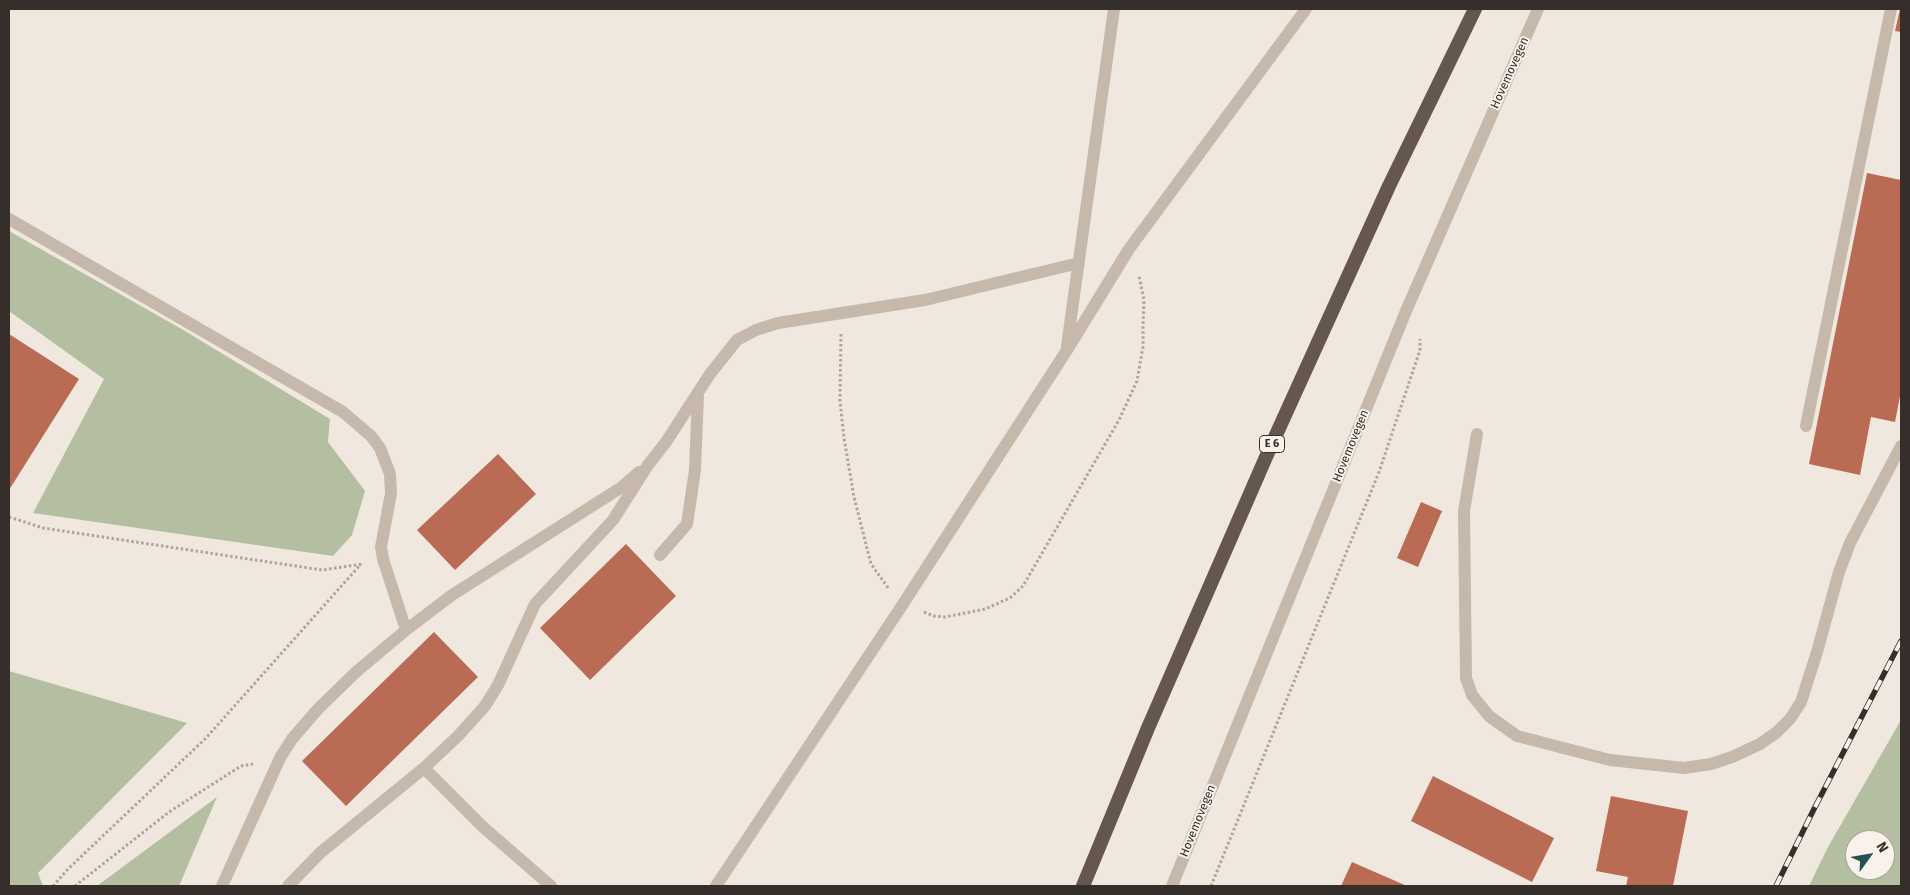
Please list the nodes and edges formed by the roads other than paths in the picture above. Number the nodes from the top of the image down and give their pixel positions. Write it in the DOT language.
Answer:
graph roads {
  1 [pos="1114,9"];
  2 [pos="1306,9"];
  3 [pos="1475,9"];
  4 [pos="1538,9"];
  5 [pos="1891,9"];
  6 [pos="9,219"];
  7 [pos="1078,263"];
  8 [pos="1067,350"];
  9 [pos="698,393"];
  10 [pos="1806,426"];
  11 [pos="1477,434"];
  12 [pos="1901,446"];
  13 [pos="648,465"];
  14 [pos="660,555"];
  15 [pos="406,630"];
  16 [pos="424,768"];
  17 [pos="222,886"];
  18 [pos="288,886"];
  19 [pos="551,886"];
  20 [pos="716,886"];
  21 [pos="1083,886"];
  22 [pos="1172,886"];
  1 -- 7 [label="street"];
  2 -- 8 [label="street"];
  3 -- 21 [label="highway, E 6"];
  4 -- 22 [label="street, Hovemovegen"];
  5 -- 10 [label="street"];
  6 -- 15 [label="street"];
  7 -- 8 [label="street"];
  7 -- 9 [label="street"];
  8 -- 20 [label="street"];
  9 -- 13 [label="street"];
  9 -- 14 [label="street"];
  11 -- 12 [label="street"];
  13 -- 15 [label="street"];
  13 -- 16 [label="street"];
  15 -- 17 [label="street"];
  16 -- 18 [label="street"];
  16 -- 19 [label="street"];
}
